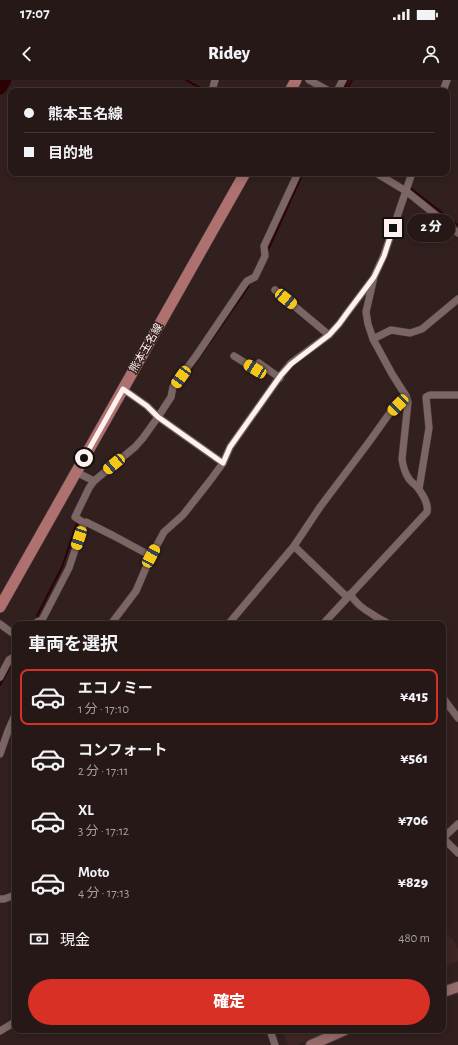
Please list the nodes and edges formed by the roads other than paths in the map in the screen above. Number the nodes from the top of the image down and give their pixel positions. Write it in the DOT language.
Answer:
graph roads {
  1 [pos="309,80"];
  2 [pos="324,88"];
  3 [pos="243,176"];
  4 [pos="297,176"];
  5 [pos="381,176"];
  6 [pos="411,176"];
  7 [pos="406,191"];
  8 [pos="458,233"];
  9 [pos="374,277"];
  10 [pos="275,290"];
  11 [pos="458,299"];
  12 [pos="329,335"];
  13 [pos="373,339"];
  14 [pos="234,356"];
  15 [pos="280,378"];
  16 [pos="123,389"];
  17 [pos="458,395"];
  18 [pos="406,396"];
  19 [pos="158,417"];
  20 [pos="223,463"];
  21 [pos="76,472"];
  22 [pos="94,481"];
  23 [pos="419,489"];
  24 [pos="81,521"];
  25 [pos="294,546"];
  26 [pos="151,556"];
  27 [pos="349,595"];
  28 [pos="0,607"];
  29 [pos="40,621"];
  30 [pos="113,621"];
  31 [pos="231,621"];
  32 [pos="326,621"];
  33 [pos="384,621"];
  34 [pos="0,624"];
  35 [pos="12,633"];
  36 [pos="12,658"];
  37 [pos="0,677"];
  38 [pos="446,702"];
  39 [pos="458,718"];
  40 [pos="12,722"];
  41 [pos="0,754"];
  42 [pos="458,824"];
  43 [pos="446,835"];
  44 [pos="446,841"];
  45 [pos="458,853"];
  46 [pos="12,896"];
  47 [pos="0,899"];
  48 [pos="458,987"];
  49 [pos="446,991"];
  50 [pos="12,1024"];
  51 [pos="0,1031"];
  52 [pos="271,1033"];
  53 [pos="338,1033"];
  54 [pos="275,1045"];
  55 [pos="311,1045"];
  1 -- 2 [label="street"];
  3 -- 16 [label="main road, 熊本玉名線"];
  4 -- 19 [label="street"];
  5 -- 7 [label="street"];
  6 -- 7 [label="street"];
  7 -- 8 [label="street"];
  7 -- 9 [label="street"];
  9 -- 12 [label="street"];
  9 -- 13 [label="street"];
  10 -- 12 [label="street"];
  11 -- 13 [label="street"];
  12 -- 15 [label="street"];
  13 -- 18 [label="street"];
  14 -- 15 [label="street"];
  15 -- 20 [label="street"];
  16 -- 19 [label="street"];
  16 -- 21 [label="main road, 熊本玉名線"];
  17 -- 23 [label="street"];
  18 -- 23 [label="street"];
  18 -- 25 [label="street"];
  19 -- 20 [label="street"];
  19 -- 22 [label="street"];
  20 -- 26 [label="street"];
  21 -- 22 [label="street"];
  21 -- 28 [label="main road, 熊本玉名線"];
  22 -- 24 [label="street"];
  23 -- 27 [label="street"];
  24 -- 26 [label="street"];
  24 -- 29 [label="street"];
  25 -- 27 [label="street"];
  25 -- 31 [label="street"];
  26 -- 30 [label="street"];
  27 -- 32 [label="street"];
  27 -- 33 [label="street"];
  34 -- 35 [label="street"];
  36 -- 37 [label="street"];
  38 -- 39 [label="street"];
  40 -- 41 [label="street"];
  42 -- 43 [label="street"];
  44 -- 45 [label="street"];
  46 -- 47 [label="street"];
  48 -- 49 [label="main road"];
  50 -- 51 [label="street"];
  52 -- 54 [label="street"];
  53 -- 55 [label="main road"];
}
